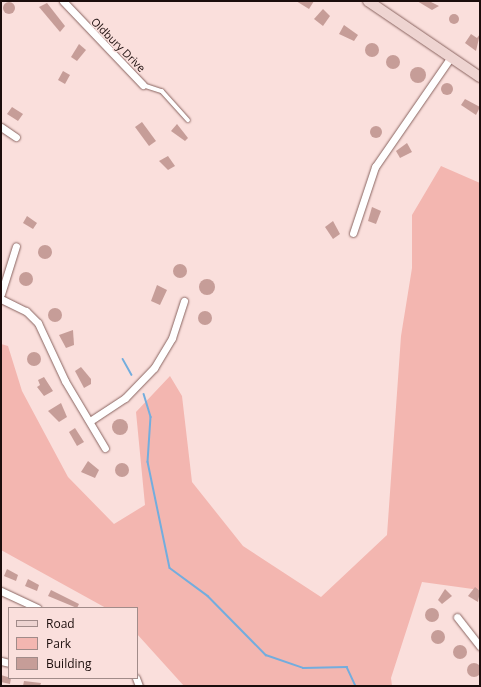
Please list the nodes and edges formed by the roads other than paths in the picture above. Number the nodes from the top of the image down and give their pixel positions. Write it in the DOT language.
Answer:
graph roads {
  1 [pos="63,1"];
  2 [pos="368,1"];
  3 [pos="451,57"];
  4 [pos="480,77"];
  5 [pos="143,85"];
  6 [pos="188,120"];
  7 [pos="1,127"];
  8 [pos="16,137"];
  9 [pos="352,233"];
  10 [pos="16,246"];
  11 [pos="1,294"];
  12 [pos="1,299"];
  13 [pos="184,301"];
  14 [pos="90,421"];
  15 [pos="105,448"];
  16 [pos="1,591"];
  17 [pos="35,607"];
  18 [pos="457,617"];
  19 [pos="480,646"];
  1 -- 5 [label="street, Oldbury Drive"];
  2 -- 3 [label="main road"];
  3 -- 4 [label="main road"];
  3 -- 9 [label="street"];
  5 -- 6 [label="lane"];
  7 -- 8 [label="street"];
  10 -- 11 [label="street"];
  12 -- 14 [label="street"];
  13 -- 14 [label="street"];
  14 -- 15 [label="street"];
  16 -- 17 [label="street"];
  18 -- 19 [label="street"];
}
